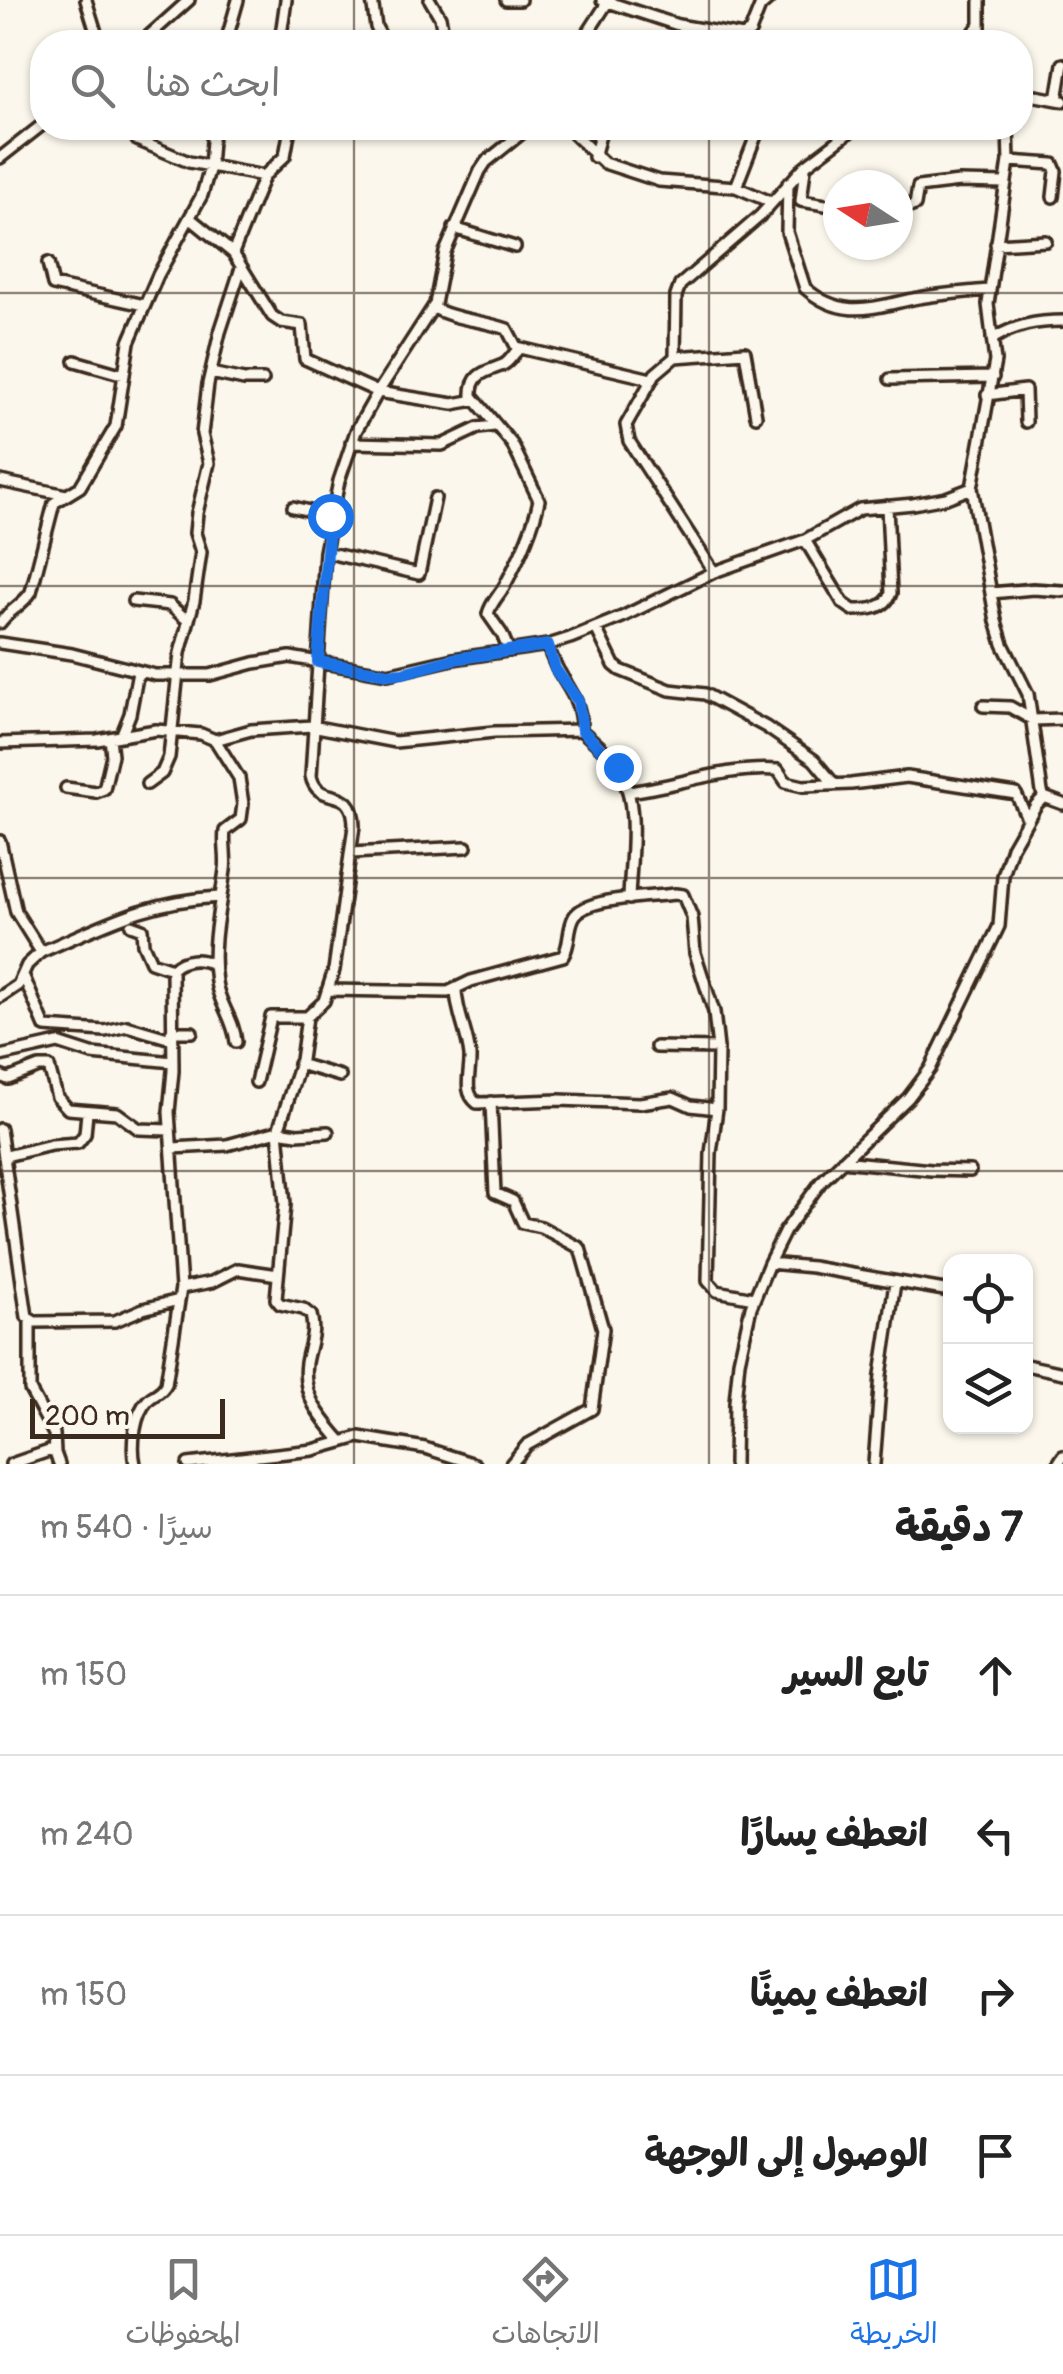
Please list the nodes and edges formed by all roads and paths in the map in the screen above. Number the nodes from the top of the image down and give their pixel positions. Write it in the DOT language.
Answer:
graph roads {
  1 [pos="86,0"];
  2 [pos="189,0"];
  3 [pos="238,0"];
  4 [pos="286,0"];
  5 [pos="372,0"];
  6 [pos="430,0"];
  7 [pos="506,0"];
  8 [pos="520,0"];
  9 [pos="768,0"];
  10 [pos="980,0"];
  11 [pos="607,1"];
  12 [pos="176,5"];
  13 [pos="979,26"];
  14 [pos="95,30"];
  15 [pos="153,30"];
  16 [pos="229,30"];
  17 [pos="282,30"];
  18 [pos="378,30"];
  19 [pos="443,30"];
  20 [pos="589,30"];
  21 [pos="708,30"];
  22 [pos="751,30"];
  23 [pos="976,30"];
  24 [pos="979,30"];
  25 [pos="1063,64"];
  26 [pos="1033,95"];
  27 [pos="1060,100"];
  28 [pos="30,134"];
  29 [pos="136,140"];
  30 [pos="212,140"];
  31 [pos="287,140"];
  32 [pos="513,140"];
  33 [pos="579,140"];
  34 [pos="599,140"];
  35 [pos="754,140"];
  36 [pos="840,140"];
  37 [pos="1008,140"];
  38 [pos="594,157"];
  39 [pos="0,158"];
  40 [pos="1009,162"];
  41 [pos="1058,165"];
  42 [pos="210,166"];
  43 [pos="806,166"];
  44 [pos="264,176"];
  45 [pos="1006,182"];
  46 [pos="788,183"];
  47 [pos="736,187"];
  48 [pos="1053,197"];
  49 [pos="771,202"];
  50 [pos="823,205"];
  51 [pos="913,206"];
  52 [pos="191,219"];
  53 [pos="454,228"];
  54 [pos="1046,241"];
  55 [pos="996,244"];
  56 [pos="515,247"];
  57 [pos="234,253"];
  58 [pos="48,263"];
  59 [pos="241,268"];
  60 [pos="989,290"];
  61 [pos="144,305"];
  62 [pos="434,308"];
  63 [pos="1063,322"];
  64 [pos="992,339"];
  65 [pos="517,348"];
  66 [pos="676,357"];
  67 [pos="75,361"];
  68 [pos="211,373"];
  69 [pos="124,375"];
  70 [pos="993,377"];
  71 [pos="651,379"];
  72 [pos="890,379"];
  73 [pos="262,380"];
  74 [pos="378,392"];
  75 [pos="988,395"];
  76 [pos="475,400"];
  77 [pos="756,416"];
  78 [pos="1026,422"];
  79 [pos="494,426"];
  80 [pos="352,443"];
  81 [pos="0,481"];
  82 [pos="972,488"];
  83 [pos="66,495"];
  84 [pos="435,498"];
  85 [pos="887,506"];
  86 [pos="294,507"];
  87 [pos="330,516"];
  88 [pos="805,540"];
  89 [pos="325,552"];
  90 [pos="714,572"];
  91 [pos="1063,591"];
  92 [pos="991,593"];
  93 [pos="133,601"];
  94 [pos="4,609"];
  95 [pos="188,621"];
  96 [pos="0,623"];
  97 [pos="596,628"];
  98 [pos="0,644"];
  99 [pos="548,645"];
  100 [pos="509,651"];
  101 [pos="318,662"];
  102 [pos="138,672"];
  103 [pos="177,676"];
  104 [pos="983,706"];
  105 [pos="1034,720"];
  106 [pos="1063,720"];
  107 [pos="312,726"];
  108 [pos="582,730"];
  109 [pos="172,731"];
  110 [pos="122,734"];
  111 [pos="110,738"];
  112 [pos="216,740"];
  113 [pos="0,744"];
  114 [pos="147,784"];
  115 [pos="834,784"];
  116 [pos="66,788"];
  117 [pos="628,792"];
  118 [pos="1044,797"];
  119 [pos="1063,804"];
  120 [pos="1027,818"];
  121 [pos="0,841"];
  122 [pos="466,847"];
  123 [pos="351,853"];
  124 [pos="220,897"];
  125 [pos="629,899"];
  126 [pos="130,925"];
  127 [pos="40,952"];
  128 [pos="213,964"];
  129 [pos="172,968"];
  130 [pos="24,977"];
  131 [pos="329,990"];
  132 [pos="456,991"];
  133 [pos="0,998"];
  134 [pos="307,1017"];
  135 [pos="192,1032"];
  136 [pos="171,1036"];
  137 [pos="236,1042"];
  138 [pos="656,1047"];
  139 [pos="718,1048"];
  140 [pos="0,1056"];
  141 [pos="173,1062"];
  142 [pos="299,1064"];
  143 [pos="0,1076"];
  144 [pos="340,1076"];
  145 [pos="256,1082"];
  146 [pos="491,1102"];
  147 [pos="717,1109"];
  148 [pos="86,1113"];
  149 [pos="0,1129"];
  150 [pos="170,1130"];
  151 [pos="278,1131"];
  152 [pos="328,1132"];
  153 [pos="173,1148"];
  154 [pos="192,1148"];
  155 [pos="6,1156"];
  156 [pos="842,1161"];
  157 [pos="174,1166"];
  158 [pos="970,1171"];
  159 [pos="769,1264"];
  160 [pos="278,1275"];
  161 [pos="895,1283"];
  162 [pos="181,1288"];
  163 [pos="943,1290"];
  164 [pos="754,1298"];
  165 [pos="179,1300"];
  166 [pos="30,1320"];
  167 [pos="1033,1366"];
  168 [pos="1063,1372"];
  169 [pos="342,1442"];
  170 [pos="55,1453"];
  171 [pos="1063,1456"];
  172 [pos="11,1464"];
  173 [pos="60,1464"];
  174 [pos="136,1464"];
  175 [pos="188,1464"];
  176 [pos="475,1464"];
  177 [pos="510,1464"];
  178 [pos="734,1464"];
  179 [pos="874,1464"];
  180 [pos="1058,1464"];
  1 -- 14 [label="street"];
  2 -- 12 [label="street"];
  3 -- 16 [label="street"];
  4 -- 17 [label="street"];
  5 -- 18 [label="street"];
  6 -- 19 [label="street"];
  7 -- 8 [label="street"];
  9 -- 22 [label="street"];
  10 -- 13 [label="street"];
  11 -- 20 [label="street"];
  11 -- 21 [label="street"];
  12 -- 15 [label="street"];
  13 -- 23 [label="street"];
  13 -- 24 [label="street"];
  25 -- 27 [label="street"];
  26 -- 27 [label="street"];
  28 -- 39 [label="street"];
  29 -- 42 [label="street"];
  30 -- 42 [label="street"];
  31 -- 44 [label="street"];
  32 -- 53 [label="street"];
  33 -- 38 [label="street"];
  34 -- 38 [label="street"];
  35 -- 47 [label="street"];
  36 -- 43 [label="street"];
  37 -- 40 [label="street"];
  38 -- 47 [label="street"];
  40 -- 41 [label="street"];
  40 -- 45 [label="street"];
  41 -- 48 [label="street"];
  42 -- 44 [label="street"];
  42 -- 52 [label="street"];
  43 -- 46 [label="street"];
  43 -- 50 [label="street"];
  44 -- 57 [label="street"];
  45 -- 51 [label="street"];
  45 -- 55 [label="street"];
  46 -- 49 [label="street"];
  46 -- 60 [label="street"];
  47 -- 49 [label="street"];
  49 -- 66 [label="street"];
  52 -- 57 [label="street"];
  52 -- 61 [label="street"];
  53 -- 56 [label="street"];
  53 -- 62 [label="street"];
  54 -- 55 [label="street"];
  55 -- 60 [label="street"];
  57 -- 59 [label="street"];
  58 -- 61 [label="street"];
  59 -- 68 [label="street"];
  59 -- 74 [label="street"];
  60 -- 64 [label="street"];
  61 -- 69 [label="street"];
  62 -- 65 [label="street"];
  62 -- 74 [label="street"];
  63 -- 64 [label="street"];
  64 -- 70 [label="street"];
  65 -- 71 [label="street"];
  65 -- 76 [label="street"];
  66 -- 71 [label="street"];
  66 -- 77 [label="street"];
  67 -- 69 [label="street"];
  68 -- 73 [label="street"];
  68 -- 95 [label="street"];
  69 -- 83 [label="street"];
  70 -- 72 [label="street"];
  70 -- 75 [label="street"];
  71 -- 90 [label="street"];
  74 -- 76 [label="street"];
  74 -- 80 [label="street"];
  75 -- 78 [label="street"];
  75 -- 82 [label="street"];
  76 -- 79 [label="street"];
  79 -- 80 [label="street"];
  79 -- 100 [label="street"];
  80 -- 87 [label="street"];
  81 -- 83 [label="street"];
  82 -- 85 [label="street"];
  82 -- 92 [label="street"];
  83 -- 94 [label="street"];
  84 -- 89 [label="street"];
  85 -- 88 [label="street"];
  85 -- 88 [label="street"];
  86 -- 87 [label="street"];
  87 -- 89 [label="street"];
  88 -- 90 [label="street"];
  89 -- 101 [label="street"];
  90 -- 97 [label="street"];
  91 -- 92 [label="street"];
  92 -- 105 [label="street"];
  93 -- 95 [label="street"];
  94 -- 96 [label="street"];
  95 -- 103 [label="street"];
  97 -- 99 [label="street"];
  97 -- 115 [label="street"];
  98 -- 102 [label="street"];
  99 -- 100 [label="street"];
  99 -- 108 [label="street"];
  100 -- 101 [label="street"];
  101 -- 103 [label="street"];
  101 -- 107 [label="street"];
  102 -- 103 [label="street"];
  102 -- 110 [label="street"];
  103 -- 109 [label="street"];
  104 -- 105 [label="street"];
  105 -- 106 [label="street"];
  105 -- 118 [label="street"];
  107 -- 108 [label="street"];
  107 -- 112 [label="street"];
  107 -- 123 [label="street"];
  108 -- 117 [label="street"];
  109 -- 110 [label="street"];
  109 -- 112 [label="street"];
  109 -- 114 [label="street"];
  110 -- 111 [label="street"];
  111 -- 113 [label="street"];
  111 -- 116 [label="street"];
  112 -- 124 [label="street"];
  115 -- 117 [label="street"];
  115 -- 120 [label="street"];
  117 -- 125 [label="street"];
  118 -- 119 [label="street"];
  118 -- 120 [label="street"];
  120 -- 156 [label="street"];
  121 -- 127 [label="street"];
  122 -- 123 [label="street"];
  123 -- 131 [label="street"];
  124 -- 127 [label="street"];
  124 -- 128 [label="street"];
  125 -- 132 [label="street"];
  125 -- 139 [label="street"];
  126 -- 129 [label="street"];
  127 -- 130 [label="street"];
  128 -- 129 [label="street"];
  128 -- 137 [label="street"];
  129 -- 136 [label="street"];
  130 -- 133 [label="street"];
  130 -- 136 [label="street"];
  131 -- 132 [label="street"];
  131 -- 134 [label="street"];
  132 -- 146 [label="street"];
  134 -- 142 [label="street"];
  134 -- 145 [label="street"];
  135 -- 136 [label="street"];
  136 -- 141 [label="street"];
  138 -- 139 [label="street"];
  139 -- 147 [label="street"];
  140 -- 141 [label="street"];
  141 -- 150 [label="street"];
  142 -- 144 [label="street"];
  142 -- 151 [label="street"];
  143 -- 148 [label="street"];
  146 -- 147 [label="street"];
  146 -- 177 [label="street"];
  147 -- 164 [label="street"];
  148 -- 150 [label="street"];
  148 -- 155 [label="street"];
  149 -- 155 [label="street"];
  150 -- 153 [label="street"];
  151 -- 152 [label="street"];
  151 -- 154 [label="street"];
  151 -- 160 [label="street"];
  153 -- 154 [label="street"];
  153 -- 157 [label="street"];
  154 -- 157 [label="street"];
  155 -- 166 [label="street"];
  156 -- 158 [label="street"];
  156 -- 159 [label="street"];
  157 -- 162 [label="street"];
  159 -- 161 [label="street"];
  159 -- 164 [label="street"];
  160 -- 162 [label="street"];
  160 -- 169 [label="street"];
  161 -- 163 [label="street"];
  161 -- 179 [label="street"];
  162 -- 165 [label="street"];
  164 -- 178 [label="street"];
  165 -- 166 [label="street"];
  165 -- 174 [label="street"];
  166 -- 170 [label="street"];
  167 -- 168 [label="street"];
  169 -- 175 [label="street"];
  169 -- 176 [label="street"];
  170 -- 172 [label="street"];
  170 -- 173 [label="street"];
  171 -- 180 [label="street"];
}
